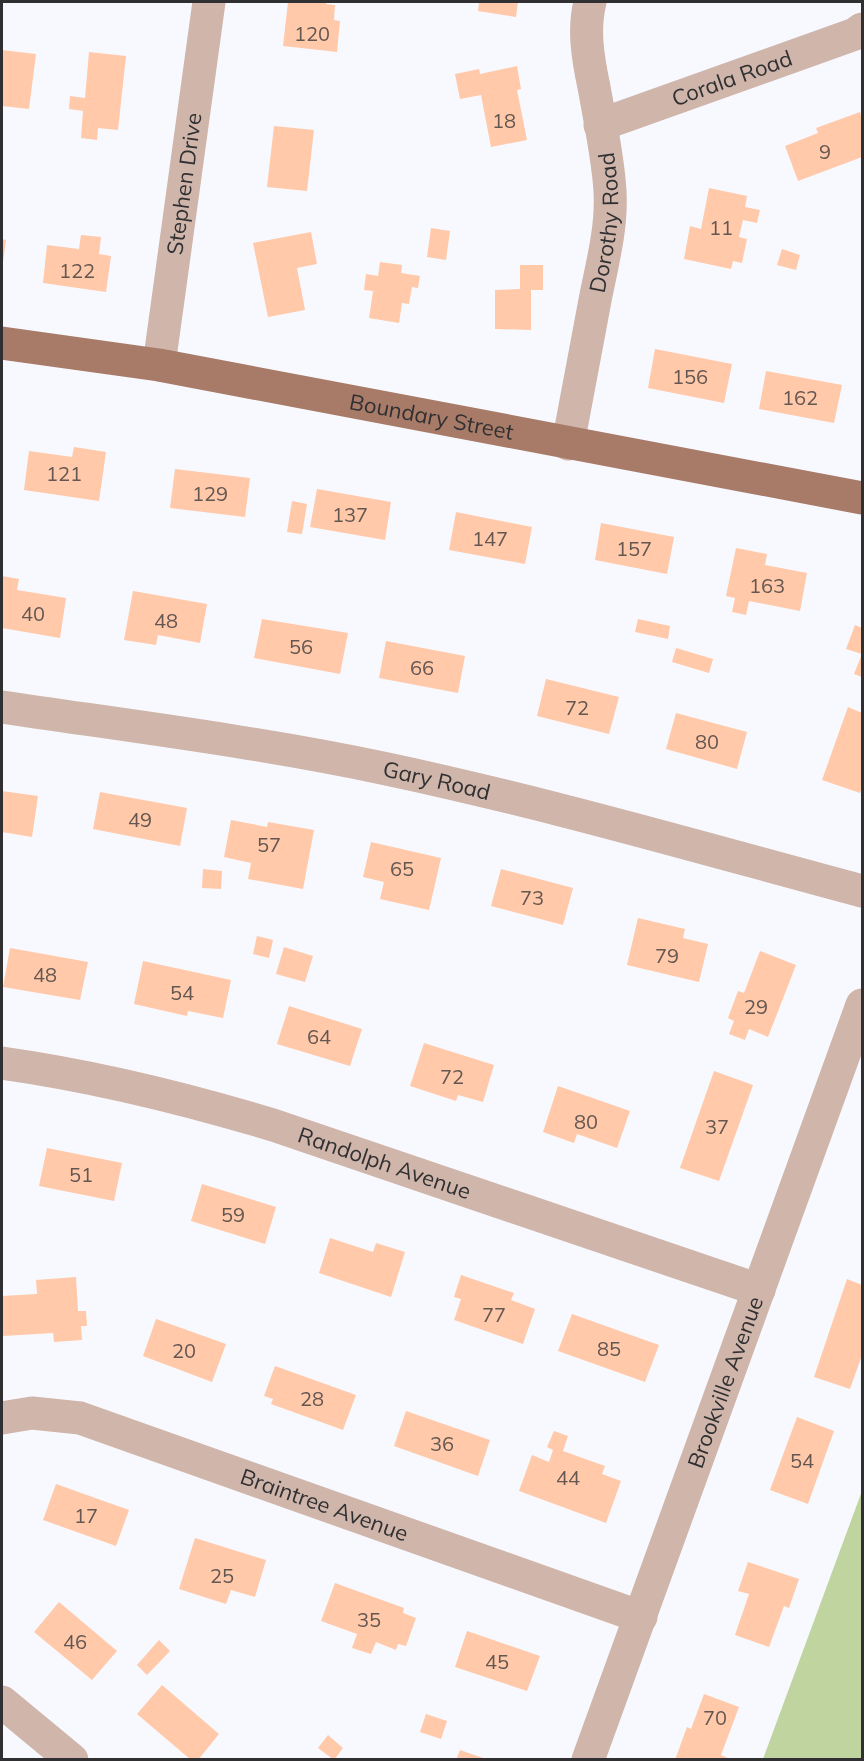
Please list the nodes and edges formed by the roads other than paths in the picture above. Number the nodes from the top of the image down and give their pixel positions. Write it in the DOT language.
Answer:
graph roads {
  1 [pos="208,2"];
  2 [pos="590,2"];
  3 [pos="862,29"];
  4 [pos="600,125"];
  5 [pos="2,343"];
  6 [pos="159,365"];
  7 [pos="568,444"];
  8 [pos="862,498"];
  9 [pos="2,707"];
  10 [pos="862,891"];
  11 [pos="862,1005"];
  12 [pos="2,1063"];
  13 [pos="759,1290"];
  14 [pos="2,1418"];
  15 [pos="641,1617"];
  16 [pos="2,1702"];
  17 [pos="72,1760"];
  18 [pos="588,1760"];
  1 -- 6 [label="street, Stephen Drive"];
  2 -- 4 [label="street, Dorothy Road"];
  3 -- 4 [label="street, Corala Road"];
  4 -- 7 [label="street, Dorothy Road"];
  5 -- 6 [label="main road, Boundary Street"];
  6 -- 7 [label="main road, Boundary Street"];
  7 -- 8 [label="main road, Boundary Street"];
  9 -- 10 [label="street, Gary Road"];
  11 -- 13 [label="street, Brookville Avenue"];
  12 -- 13 [label="street, Randolph Avenue"];
  13 -- 15 [label="street, Brookville Avenue"];
  14 -- 15 [label="street, Braintree Avenue"];
  15 -- 18 [label="street, Brookville Avenue"];
  16 -- 17 [label="street"];
}
